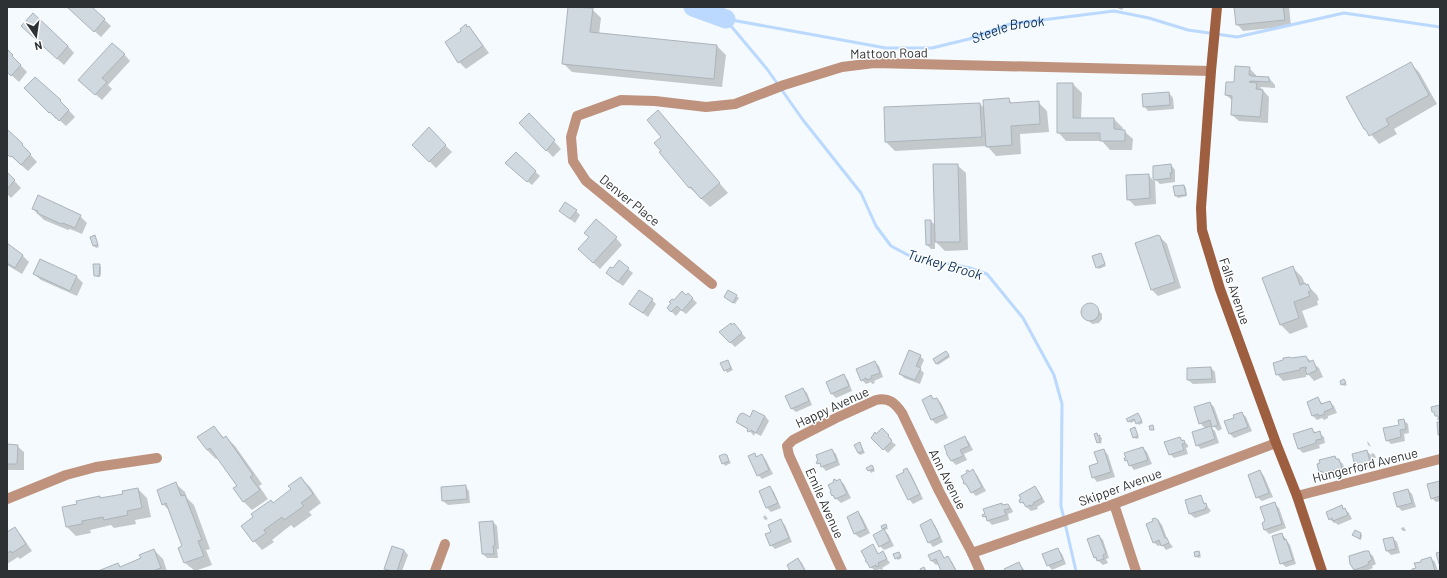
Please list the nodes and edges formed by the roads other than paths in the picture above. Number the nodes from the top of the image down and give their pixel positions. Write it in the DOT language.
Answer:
graph roads {
  1 [pos="1217,7"];
  2 [pos="1211,71"];
  3 [pos="577,116"];
  4 [pos="712,284"];
  5 [pos="891,401"];
  6 [pos="1276,443"];
  7 [pos="787,446"];
  8 [pos="157,458"];
  9 [pos="1440,459"];
  10 [pos="1297,496"];
  11 [pos="7,499"];
  12 [pos="1114,504"];
  13 [pos="445,544"];
  14 [pos="972,553"];
  15 [pos="436,571"];
  16 [pos="842,571"];
  17 [pos="980,571"];
  18 [pos="1136,571"];
  19 [pos="1322,571"];
  1 -- 2 [label="main road, Falls Avenue"];
  2 -- 3 [label="street, Mattoon Road"];
  2 -- 6 [label="main road, Falls Avenue"];
  3 -- 4 [label="street, Denver Place"];
  5 -- 7 [label="street, Happy Avenue"];
  5 -- 14 [label="street, Ann Avenue"];
  6 -- 10 [label="main road, Falls Avenue"];
  6 -- 12 [label="street, Skipper Avenue"];
  7 -- 16 [label="street, Emile Avenue"];
  8 -- 11 [label="street"];
  9 -- 10 [label="street, Hungerford Avenue"];
  10 -- 19 [label="main road, Falls Avenue"];
  12 -- 14 [label="street, Skipper Avenue"];
  12 -- 18 [label="street"];
  13 -- 15 [label="street"];
  14 -- 17 [label="street, Ann Avenue"];
}
